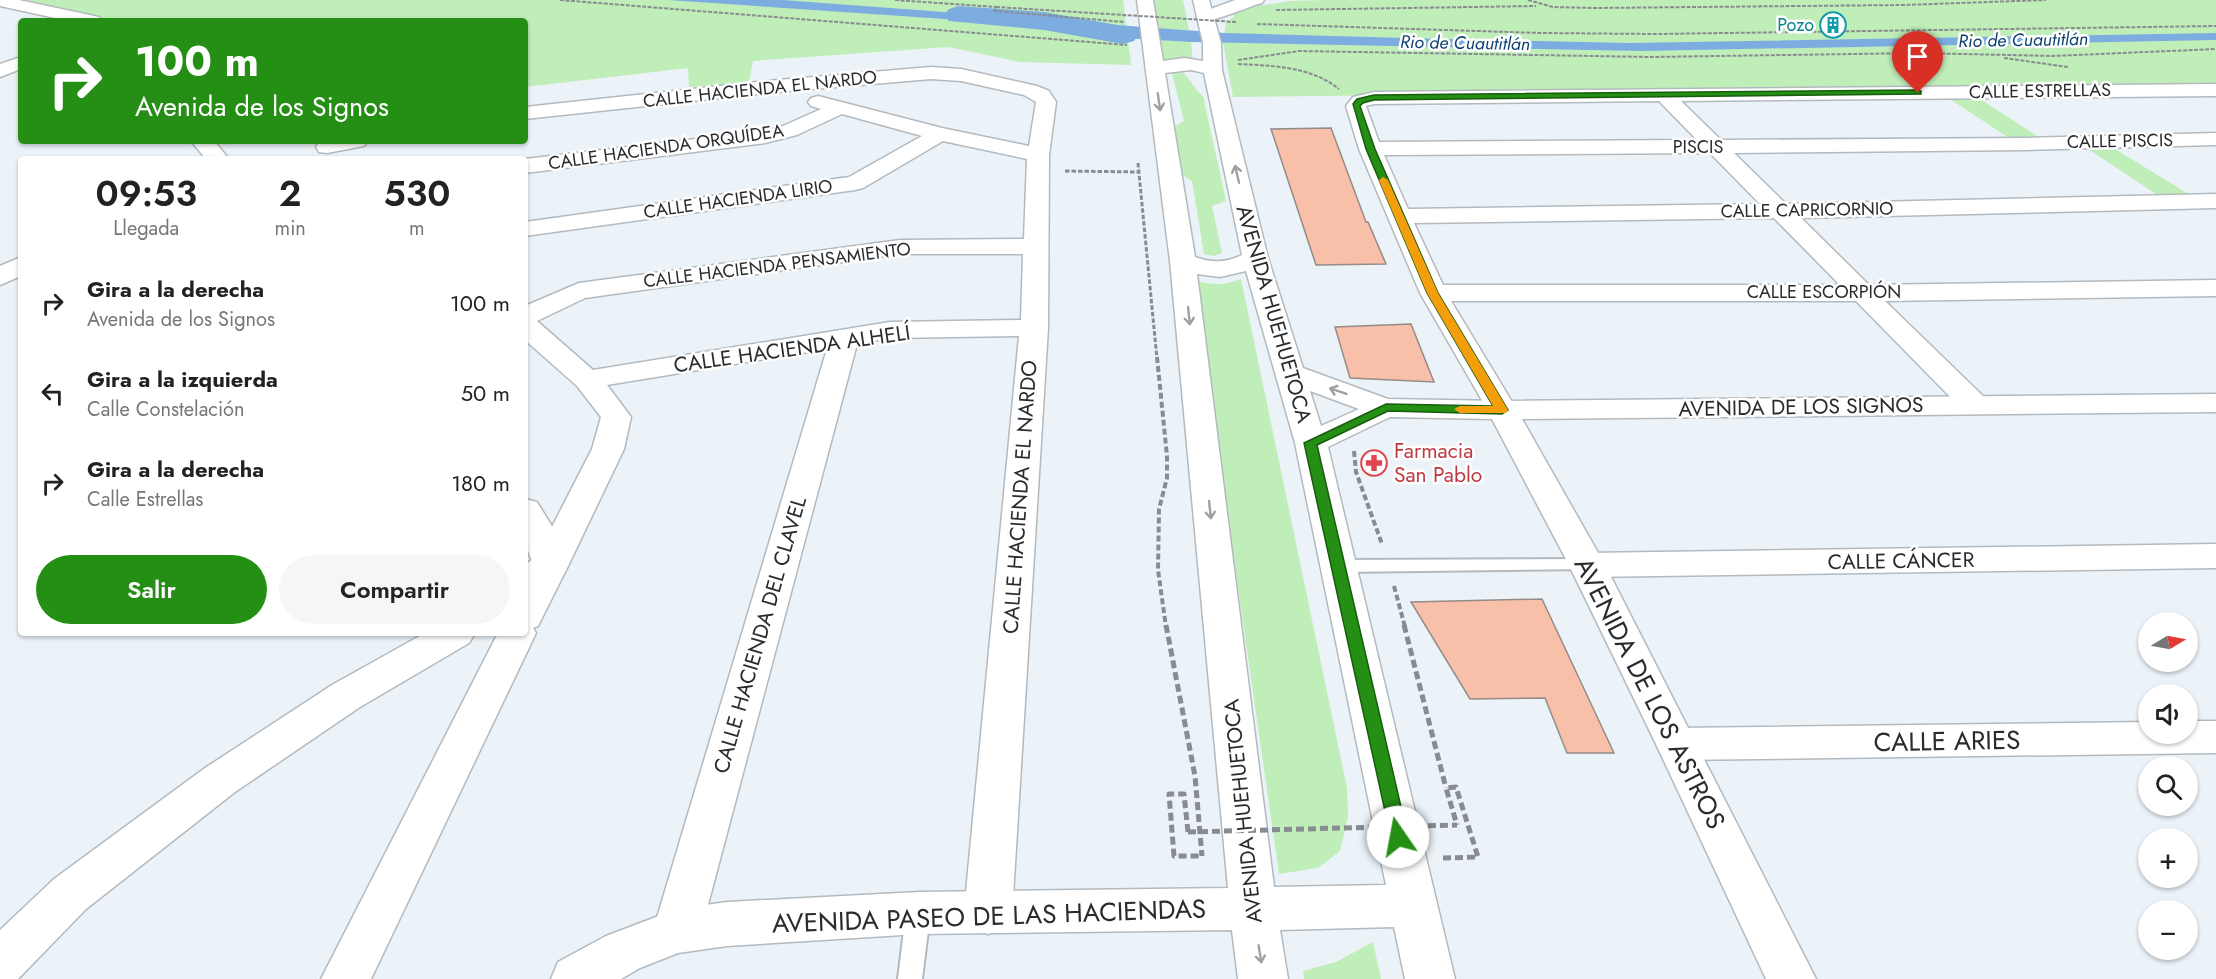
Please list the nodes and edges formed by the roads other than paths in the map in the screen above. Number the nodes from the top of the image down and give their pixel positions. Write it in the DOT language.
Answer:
graph roads {
  1 [pos="1145,0"];
  2 [pos="1201,0"];
  3 [pos="1256,0"];
  4 [pos="0,1"];
  5 [pos="79,18"];
  6 [pos="1143,45"];
  7 [pos="1211,48"];
  8 [pos="18,64"];
  9 [pos="0,71"];
  10 [pos="766,87"];
  11 [pos="2216,90"];
  12 [pos="1665,96"];
  13 [pos="1358,103"];
  14 [pos="839,108"];
  15 [pos="528,113"];
  16 [pos="940,134"];
  17 [pos="2216,139"];
  18 [pos="205,144"];
  19 [pos="346,144"];
  20 [pos="2025,144"];
  21 [pos="1714,147"];
  22 [pos="329,149"];
  23 [pos="1370,149"];
  24 [pos="215,156"];
  25 [pos="1038,163"];
  26 [pos="528,166"];
  27 [pos="2216,201"];
  28 [pos="1780,211"];
  29 [pos="1399,216"];
  30 [pos="528,229"];
  31 [pos="1035,246"];
  32 [pos="1255,258"];
  33 [pos="1183,261"];
  34 [pos="18,267"];
  35 [pos="0,277"];
  36 [pos="2216,288"];
  37 [pos="1433,293"];
  38 [pos="1863,293"];
  39 [pos="528,315"];
  40 [pos="528,328"];
  41 [pos="1034,328"];
  42 [pos="844,339"];
  43 [pos="1291,374"];
  44 [pos="587,380"];
  45 [pos="2216,403"];
  46 [pos="1975,405"];
  47 [pos="1386,408"];
  48 [pos="1502,410"];
  49 [pos="1311,443"];
  50 [pos="528,515"];
  51 [pos="2216,556"];
  52 [pos="1587,565"];
  53 [pos="1339,566"];
  54 [pos="538,574"];
  55 [pos="528,607"];
  56 [pos="451,636"];
  57 [pos="516,636"];
  58 [pos="2216,737"];
  59 [pos="1677,744"];
  60 [pos="1413,904"];
  61 [pos="1253,909"];
  62 [pos="919,913"];
  63 [pos="987,913"];
  64 [pos="676,931"];
  65 [pos="0,963"];
  66 [pos="346,979"];
  67 [pos="576,979"];
  68 [pos="910,979"];
  69 [pos="1263,979"];
  70 [pos="1430,979"];
  71 [pos="1791,979"];
  1 -- 6 [label="street, AVENIDA HUEHUETOCA"];
  2 -- 7 [label="street, AVENIDA HUEHUETOCA"];
  3 -- 7 [label="street"];
  4 -- 5 [label="street"];
  6 -- 7 [label="street"];
  6 -- 33 [label="street, AVENIDA HUEHUETOCA, one-way"];
  32 -- 7 [label="street, AVENIDA HUEHUETOCA, one-way"];
  8 -- 9 [label="street"];
  10 -- 14 [label="street"];
  10 -- 15 [label="street, CALLE HACIENDA EL NARDO"];
  10 -- 25 [label="street, CALLE HACIENDA EL NARDO"];
  11 -- 12 [label="street, CALLE ESTRELLAS"];
  12 -- 13 [label="street, CALLE ESTRELLAS"];
  12 -- 21 [label="street"];
  13 -- 23 [label="street, AVENIDA DE LOS ASTROS"];
  14 -- 16 [label="street"];
  14 -- 26 [label="street, CALLE HACIENDA ORQUÍDEA"];
  16 -- 25 [label="street"];
  16 -- 30 [label="street, CALLE HACIENDA LIRIO"];
  17 -- 20 [label="street, CALLE PISCIS"];
  18 -- 24 [label="street"];
  19 -- 22 [label="street"];
  20 -- 21 [label="street, PISCIS"];
  21 -- 23 [label="street, PISCIS"];
  21 -- 28 [label="street"];
  23 -- 29 [label="street, AVENIDA DE LOS ASTROS"];
  25 -- 31 [label="street, CALLE HACIENDA EL NARDO"];
  27 -- 28 [label="street, CALLE CAPRICORNIO"];
  28 -- 29 [label="street, CALLE CAPRICORNIO"];
  28 -- 38 [label="street"];
  29 -- 37 [label="street, AVENIDA DE LOS ASTROS"];
  31 -- 39 [label="street, CALLE HACIENDA PENSAMIENTO"];
  31 -- 41 [label="street, CALLE HACIENDA EL NARDO"];
  32 -- 33 [label="street"];
  32 -- 43 [label="street, AVENIDA HUEHUETOCA"];
  33 -- 61 [label="street, AVENIDA HUEHUETOCA, one-way"];
  34 -- 35 [label="street"];
  36 -- 38 [label="street, CALLE ESCORPIÓN"];
  37 -- 38 [label="street, CALLE ESCORPIÓN"];
  37 -- 48 [label="street, AVENIDA DE LOS ASTROS"];
  38 -- 46 [label="street"];
  40 -- 44 [label="street"];
  41 -- 42 [label="street, CALLE HACIENDA ALHELÍ"];
  41 -- 63 [label="street, CALLE HACIENDA EL NARDO"];
  42 -- 44 [label="street, CALLE HACIENDA ALHELÍ"];
  42 -- 64 [label="street, CALLE HACIENDA DEL CLAVEL"];
  47 -- 43 [label="street, AVENIDA DE LOS SIGNOS, one-way"];
  43 -- 49 [label="street, AVENIDA HUEHUETOCA"];
  44 -- 54 [label="street"];
  45 -- 46 [label="street, AVENIDA DE LOS SIGNOS"];
  46 -- 48 [label="street, AVENIDA DE LOS SIGNOS"];
  47 -- 48 [label="street, AVENIDA DE LOS SIGNOS"];
  47 -- 49 [label="street, AVENIDA DE LOS SIGNOS"];
  48 -- 52 [label="street, AVENIDA DE LOS ASTROS"];
  49 -- 53 [label="street, AVENIDA HUEHUETOCA"];
  50 -- 54 [label="street"];
  51 -- 52 [label="street, CALLE CÁNCER"];
  52 -- 53 [label="lane"];
  52 -- 59 [label="street, AVENIDA DE LOS ASTROS"];
  53 -- 60 [label="street, AVENIDA HUEHUETOCA"];
  54 -- 55 [label="street"];
  56 -- 65 [label="street"];
  57 -- 66 [label="street"];
  58 -- 59 [label="street, CALLE ARIES"];
  59 -- 71 [label="street, AVENIDA DE LOS ASTROS"];
  60 -- 61 [label="street, AVENIDA PASEO DE LAS HACIENDAS"];
  60 -- 70 [label="street, AVENIDA HUEHUETOCA"];
  61 -- 63 [label="street, AVENIDA PASEO DE LAS HACIENDAS"];
  61 -- 69 [label="street, AVENIDA HUEHUETOCA, one-way"];
  62 -- 63 [label="street, AVENIDA PASEO DE LAS HACIENDAS"];
  62 -- 64 [label="street, AVENIDA PASEO DE LAS HACIENDAS"];
  62 -- 68 [label="lane"];
  64 -- 67 [label="street, AVENIDA PASEO DE LAS HACIENDAS"];
}
